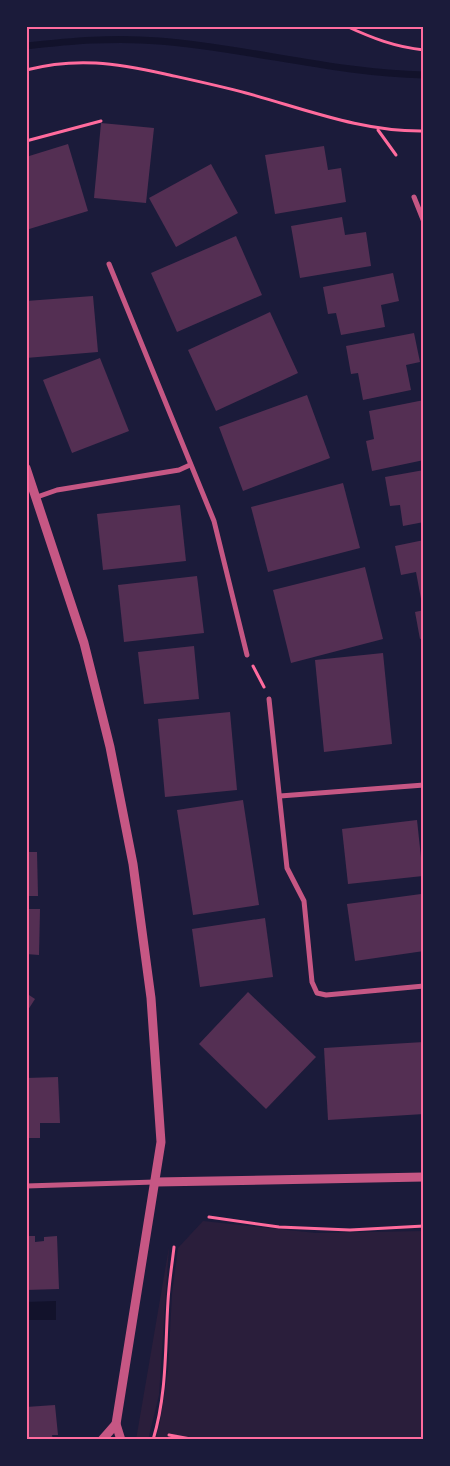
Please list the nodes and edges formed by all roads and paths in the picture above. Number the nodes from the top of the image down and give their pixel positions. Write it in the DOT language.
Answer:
graph roads {
  1 [pos="230,26"];
  2 [pos="279,26"];
  3 [pos="346,26"];
  4 [pos="424,50"];
  5 [pos="26,70"];
  6 [pos="102,120"];
  7 [pos="378,129"];
  8 [pos="424,131"];
  9 [pos="26,141"];
  10 [pos="396,155"];
  11 [pos="414,197"];
  12 [pos="424,222"];
  13 [pos="109,264"];
  14 [pos="190,465"];
  15 [pos="26,468"];
  16 [pos="37,497"];
  17 [pos="247,655"];
  18 [pos="269,699"];
  19 [pos="424,785"];
  20 [pos="280,796"];
  21 [pos="424,986"];
  22 [pos="424,1176"];
  23 [pos="156,1182"];
  24 [pos="26,1186"];
  25 [pos="210,1217"];
  26 [pos="424,1226"];
  27 [pos="174,1248"];
  28 [pos="116,1424"];
  29 [pos="169,1435"];
  30 [pos="102,1440"];
  31 [pos="120,1440"];
  32 [pos="152,1440"];
  33 [pos="196,1440"];
  1 -- 2 [label="path"];
  3 -- 4 [label="path"];
  5 -- 7 [label="path"];
  6 -- 9 [label="path"];
  7 -- 8 [label="path"];
  7 -- 10 [label="path"];
  11 -- 12 [label="street"];
  13 -- 14 [label="street"];
  14 -- 16 [label="street"];
  14 -- 17 [label="street"];
  15 -- 16 [label="street"];
  16 -- 23 [label="street"];
  17 -- 18 [label="path"];
  18 -- 20 [label="street"];
  19 -- 20 [label="street"];
  20 -- 21 [label="street"];
  22 -- 23 [label="street"];
  23 -- 24 [label="street"];
  23 -- 28 [label="street"];
  25 -- 26 [label="path"];
  27 -- 32 [label="path"];
  28 -- 30 [label="street"];
  28 -- 31 [label="street"];
  29 -- 33 [label="path"];
}
